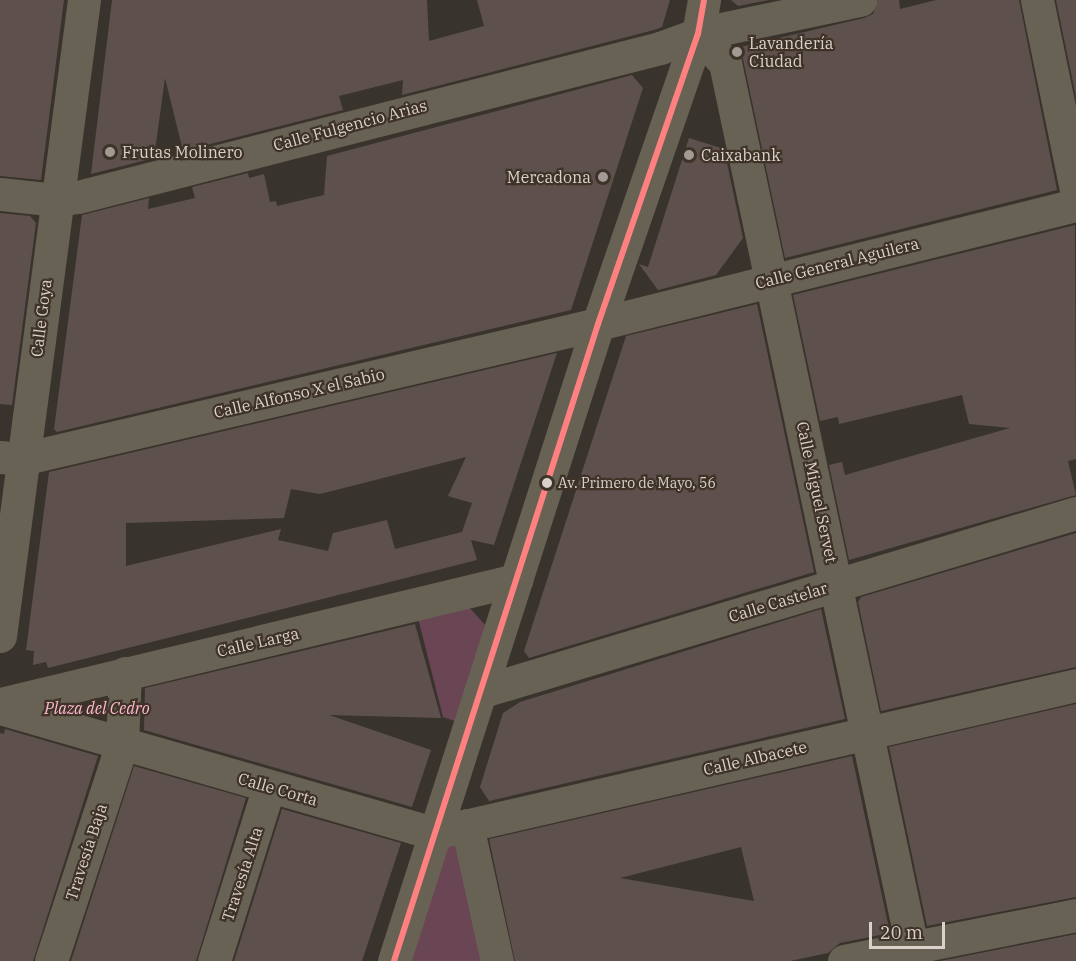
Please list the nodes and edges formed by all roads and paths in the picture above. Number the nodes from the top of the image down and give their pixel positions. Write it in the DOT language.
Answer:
graph roads {
  1 [pos="84,0"];
  2 [pos="704,0"];
  3 [pos="860,0"];
  4 [pos="1037,0"];
  5 [pos="698,33"];
  6 [pos="1076,190"];
  7 [pos="0,194"];
  8 [pos="56,200"];
  9 [pos="1076,204"];
  10 [pos="771,279"];
  11 [pos="598,324"];
  12 [pos="11,458"];
  13 [pos="1076,513"];
  14 [pos="516,580"];
  15 [pos="836,585"];
  16 [pos="0,636"];
  17 [pos="125,673"];
  18 [pos="1076,685"];
  19 [pos="480,692"];
  20 [pos="0,704"];
  21 [pos="0,708"];
  22 [pos="866,733"];
  23 [pos="122,744"];
  24 [pos="269,787"];
  25 [pos="473,824"];
  26 [pos="434,833"];
  27 [pos="1076,915"];
  28 [pos="914,954"];
  29 [pos="51,961"];
  30 [pos="214,961"];
  31 [pos="394,961"];
  32 [pos="497,961"];
  33 [pos="844,961"];
  1 -- 8 [label="street, Calle Goya"];
  2 -- 5 [label="street"];
  3 -- 5 [label="street, Calle Fulgencio Arias"];
  4 -- 6 [label="street"];
  5 -- 8 [label="street, Calle Fulgencio Arias"];
  5 -- 10 [label="street, Calle Miguel Servet"];
  5 -- 11 [label="street"];
  7 -- 8 [label="street, Calle Fulgencio Arias"];
  8 -- 12 [label="street, Calle Goya"];
  9 -- 10 [label="street, Calle General Aguilera"];
  10 -- 11 [label="street, Calle General Aguilera"];
  10 -- 15 [label="street, Calle Miguel Servet"];
  11 -- 12 [label="street, Calle Alfonso X el Sabio"];
  11 -- 14 [label="street"];
  12 -- 16 [label="street, Calle Goya"];
  13 -- 15 [label="street, Calle Castelar"];
  14 -- 17 [label="street, Calle Larga"];
  14 -- 19 [label="street"];
  15 -- 19 [label="street, Calle Castelar"];
  15 -- 22 [label="street, Calle Miguel Servet"];
  17 -- 20 [label="street, Calle Larga"];
  17 -- 23 [label="street"];
  18 -- 22 [label="street, Calle Albacete"];
  19 -- 26 [label="street"];
  21 -- 23 [label="street"];
  22 -- 25 [label="street, Calle Albacete"];
  22 -- 28 [label="street, Calle Miguel Servet"];
  23 -- 24 [label="street, Calle Corta"];
  23 -- 29 [label="street, Travesía Baja"];
  24 -- 26 [label="street, Calle Corta"];
  24 -- 30 [label="street, Travesía Alta"];
  25 -- 26 [label="street, Calle Albacete"];
  25 -- 32 [label="street"];
  26 -- 31 [label="street"];
  27 -- 28 [label="street"];
  28 -- 33 [label="street"];
}
